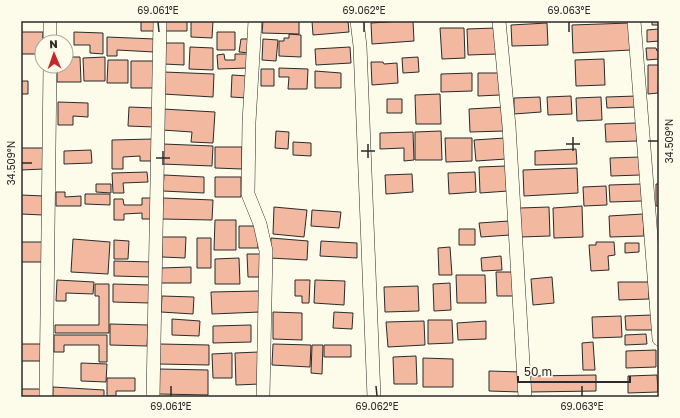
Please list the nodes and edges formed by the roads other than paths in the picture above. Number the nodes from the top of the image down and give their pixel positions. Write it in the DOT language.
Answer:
graph roads {
  1 [pos="50,21"];
  2 [pos="160,21"];
  3 [pos="256,21"];
  4 [pos="357,21"];
  5 [pos="499,21"];
  6 [pos="634,21"];
  7 [pos="50,34"];
  8 [pos="50,74"];
  9 [pos="659,339"];
  10 [pos="46,397"];
  11 [pos="153,397"];
  12 [pos="256,397"];
  13 [pos="263,397"];
  14 [pos="267,397"];
  15 [pos="374,397"];
  16 [pos="524,397"];
  1 -- 7 [label="street"];
  2 -- 11 [label="street"];
  3 -- 13 [label="street"];
  4 -- 15 [label="street"];
  5 -- 16 [label="street"];
  6 -- 9 [label="street"];
  8 -- 10 [label="street"];
  12 -- 13 [label="street"];
  13 -- 14 [label="street"];
}
